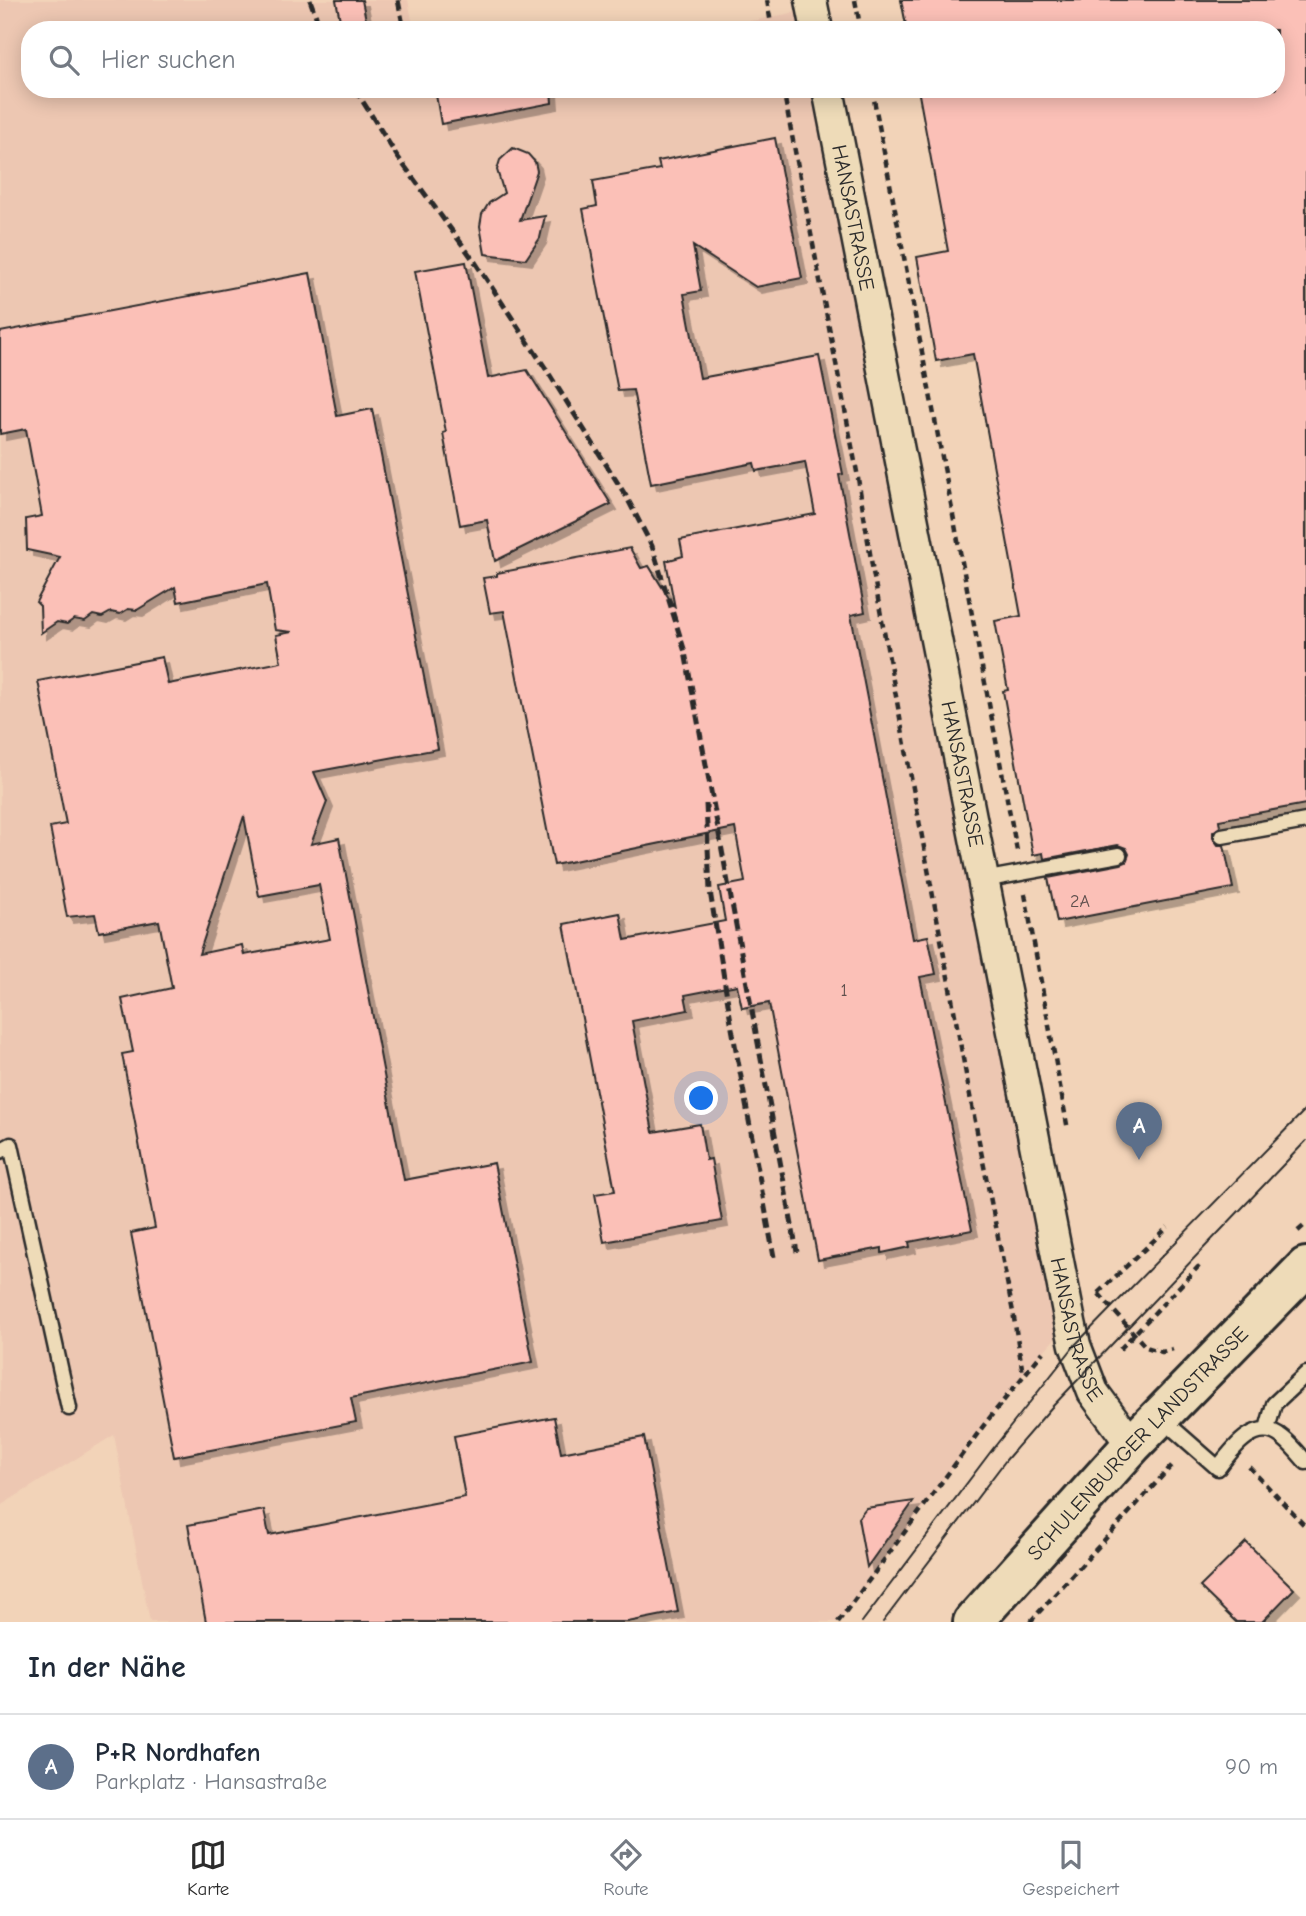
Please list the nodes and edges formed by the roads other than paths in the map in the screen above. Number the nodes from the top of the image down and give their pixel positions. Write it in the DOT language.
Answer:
graph roads {
  1 [pos="811,0"];
  2 [pos="815,21"];
  3 [pos="830,98"];
  4 [pos="1306,821"];
  5 [pos="1222,836"];
  6 [pos="1119,855"];
  7 [pos="983,880"];
  8 [pos="0,1151"];
  9 [pos="1306,1268"];
  10 [pos="1306,1374"];
  11 [pos="69,1408"];
  12 [pos="1160,1417"];
  13 [pos="1268,1429"];
  14 [pos="1132,1445"];
  15 [pos="1306,1462"];
  16 [pos="976,1621"];
  1 -- 2 [label="street"];
  3 -- 7 [label="street, HANSASTRASSE"];
  4 -- 5 [label="lane"];
  6 -- 7 [label="lane"];
  7 -- 14 [label="street, HANSASTRASSE"];
  8 -- 11 [label="lane"];
  9 -- 12 [label="main road, SCHULENBURGER LANDSTRASSE"];
  10 -- 13 [label="lane"];
  12 -- 13 [label="lane"];
  12 -- 14 [label="main road, SCHULENBURGER LANDSTRASSE"];
  13 -- 15 [label="lane"];
  14 -- 16 [label="main road, SCHULENBURGER LANDSTRASSE"];
}
